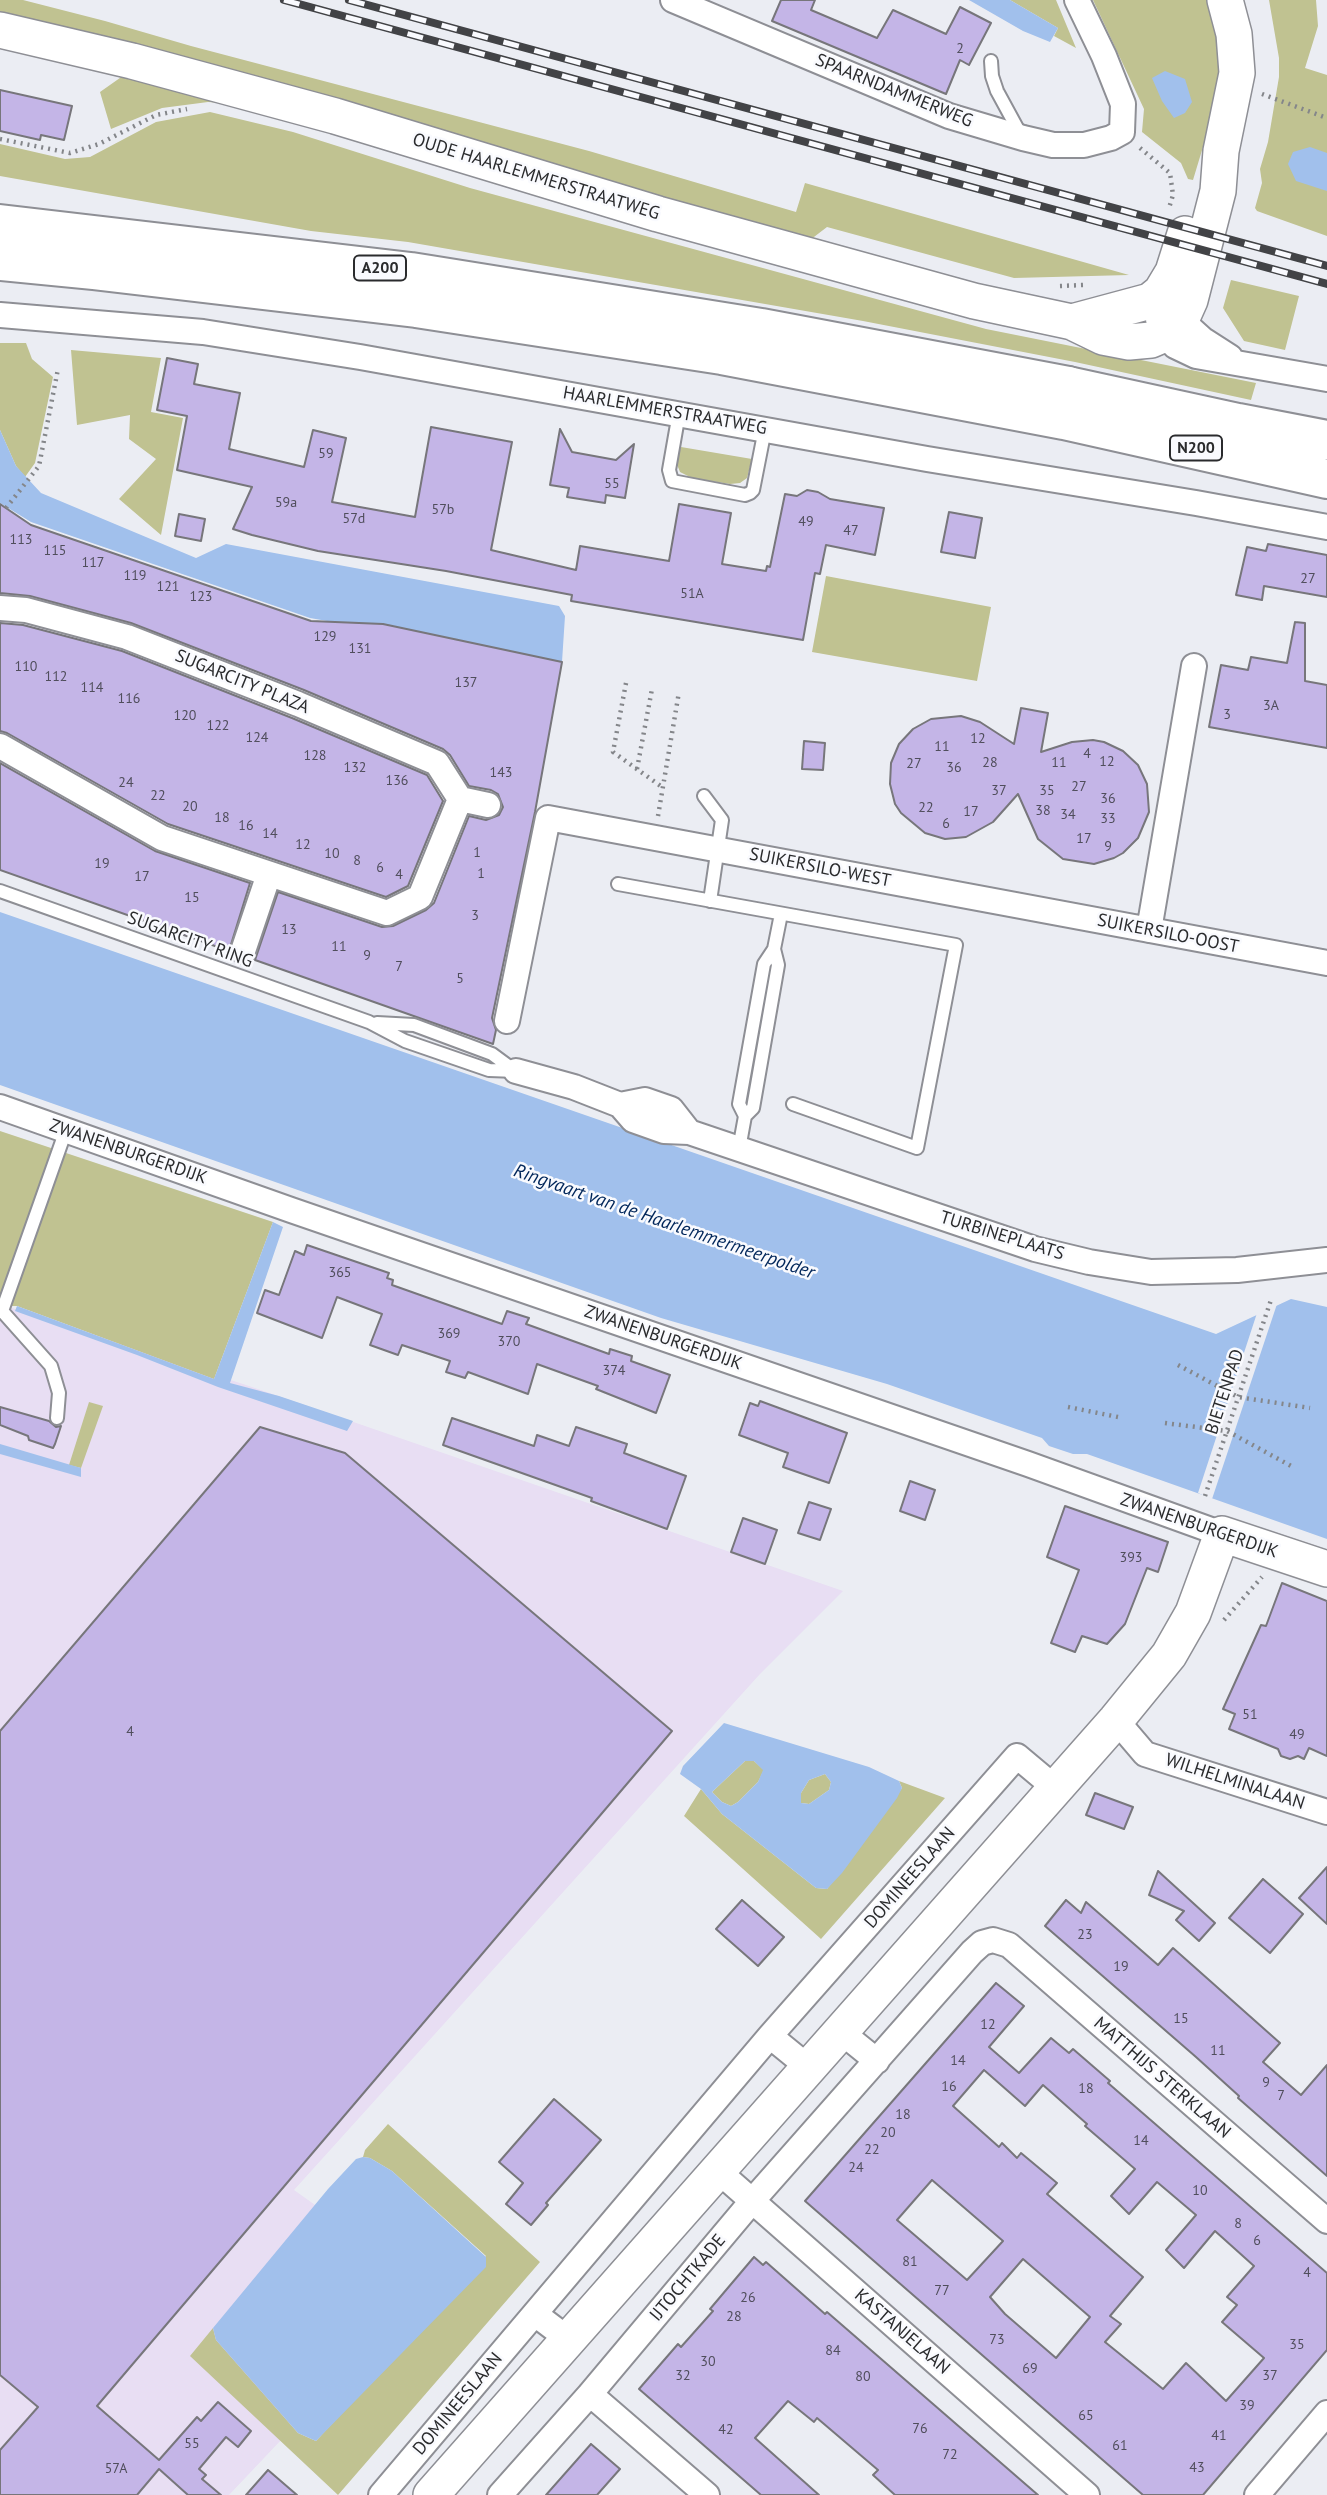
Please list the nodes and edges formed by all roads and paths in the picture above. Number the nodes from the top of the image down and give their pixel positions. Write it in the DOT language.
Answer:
graph roads {
  1 [pos="673,0"];
  2 [pos="1077,0"];
  3 [pos="1225,0"];
  4 [pos="0,30"];
  5 [pos="991,61"];
  6 [pos="1234,89"];
  7 [pos="1327,118"];
  8 [pos="1122,132"];
  9 [pos="1023,138"];
  10 [pos="1221,150"];
  11 [pos="1172,179"];
  12 [pos="0,207"];
  13 [pos="0,224"];
  14 [pos="88,233"];
  15 [pos="0,261"];
  16 [pos="1150,302"];
  17 [pos="0,315"];
  18 [pos="1072,322"];
  19 [pos="1173,327"];
  20 [pos="58,369"];
  21 [pos="1327,379"];
  22 [pos="1068,386"];
  23 [pos="972,402"];
  24 [pos="679,413"];
  25 [pos="765,429"];
  26 [pos="1327,440"];
  27 [pos="1327,479"];
  28 [pos="6,508"];
  29 [pos="1327,527"];
  30 [pos="0,608"];
  31 [pos="1194,666"];
  32 [pos="626,683"];
  33 [pos="652,689"];
  34 [pos="679,692"];
  35 [pos="0,746"];
  36 [pos="637,769"];
  37 [pos="662,787"];
  38 [pos="705,796"];
  39 [pos="460,799"];
  40 [pos="488,805"];
  41 [pos="655,836"];
  42 [pos="718,849"];
  43 [pos="270,874"];
  44 [pos="618,884"];
  45 [pos="0,891"];
  46 [pos="710,901"];
  47 [pos="1009,904"];
  48 [pos="781,914"];
  49 [pos="1149,930"];
  50 [pos="243,951"];
  51 [pos="1327,963"];
  52 [pos="507,1021"];
  53 [pos="516,1071"];
  54 [pos="793,1104"];
  55 [pos="0,1107"];
  56 [pos="66,1130"];
  57 [pos="739,1149"];
  58 [pos="1327,1260"];
  59 [pos="1272,1297"];
  60 [pos="1178,1365"];
  61 [pos="1238,1397"];
  62 [pos="1068,1407"];
  63 [pos="1310,1408"];
  64 [pos="1118,1417"];
  65 [pos="57,1418"];
  66 [pos="1165,1423"];
  67 [pos="1227,1431"];
  68 [pos="1293,1467"];
  69 [pos="1205,1496"];
  70 [pos="1222,1534"];
  71 [pos="1280,1555"];
  72 [pos="1327,1569"];
  73 [pos="1223,1622"];
  74 [pos="1116,1720"];
  75 [pos="1054,1787"];
  76 [pos="1327,1812"];
  77 [pos="993,1940"];
  78 [pos="840,2031"];
  79 [pos="770,2036"];
  80 [pos="877,2061"];
  81 [pos="807,2067"];
  82 [pos="717,2170"];
  83 [pos="752,2200"];
  84 [pos="1327,2221"];
  85 [pos="535,2314"];
  86 [pos="568,2339"];
  87 [pos="590,2394"];
  88 [pos="1327,2413"];
  89 [pos="381,2495"];
  90 [pos="431,2495"];
  91 [pos="500,2495"];
  92 [pos="707,2495"];
  93 [pos="1087,2495"];
  94 [pos="1257,2495"];
  1 -- 9 [label="street, SPAARNDAMMERWEG"];
  2 -- 8 [label="street"];
  3 -- 6 [label="street"];
  4 -- 18 [label="street, OUDE HAARLEMMERSTRAATWEG"];
  5 -- 9 [label="lane"];
  6 -- 7 [label="path"];
  6 -- 10 [label="street"];
  8 -- 9 [label="street, SPAARNDAMMERWEG"];
  8 -- 11 [label="path"];
  10 -- 16 [label="street"];
  10 -- 19 [label="street"];
  12 -- 14 [label="main road, A200"];
  13 -- 14 [label="main road, A200"];
  14 -- 22 [label="main road, A200"];
  15 -- 23 [label="main road, A200"];
  16 -- 18 [label="street, OUDE HAARLEMMERSTRAATWEG"];
  16 -- 19 [label="street"];
  17 -- 24 [label="street, HAARLEMMERSTRAATWEG"];
  18 -- 19 [label="street, OUDE HAARLEMMERSTRAATWEG"];
  19 -- 21 [label="street"];
  20 -- 28 [label="path"];
  22 -- 26 [label="main road, N200"];
  23 -- 27 [label="main road, N200"];
  24 -- 25 [label="street, HAARLEMMERSTRAATWEG"];
  24 -- 25 [label="lane"];
  25 -- 29 [label="street, HAARLEMMERSTRAATWEG"];
  30 -- 39 [label="street, SUGARCITY PLAZA"];
  31 -- 49 [label="street"];
  32 -- 36 [label="path"];
  33 -- 36 [label="path"];
  34 -- 37 [label="path"];
  35 -- 43 [label="street"];
  36 -- 37 [label="path"];
  37 -- 41 [label="path"];
  38 -- 42 [label="lane"];
  39 -- 40 [label="street"];
  39 -- 43 [label="street"];
  41 -- 42 [label="street, SUIKERSILO-WEST"];
  41 -- 52 [label="street, SUIKERSILO-WEST"];
  42 -- 46 [label="lane"];
  42 -- 47 [label="street, SUIKERSILO-WEST"];
  43 -- 50 [label="street"];
  44 -- 46 [label="lane"];
  45 -- 53 [label="lane, SUGARCITY RING"];
  46 -- 48 [label="lane"];
  47 -- 49 [label="street, SUIKERSILO-OOST"];
  48 -- 54 [label="lane"];
  48 -- 57 [label="lane"];
  49 -- 51 [label="street, SUIKERSILO-OOST"];
  53 -- 57 [label="street, TURBINEPLAATS"];
  55 -- 56 [label="street, ZWANENBURGERDIJK"];
  56 -- 65 [label="lane"];
  56 -- 70 [label="street, ZWANENBURGERDIJK"];
  57 -- 58 [label="street, TURBINEPLAATS"];
  59 -- 61 [label="path, BIETENPAD, bridge"];
  60 -- 61 [label="path"];
  61 -- 63 [label="path"];
  61 -- 67 [label="path, BIETENPAD, bridge"];
  62 -- 64 [label="path"];
  66 -- 67 [label="path"];
  67 -- 68 [label="path"];
  67 -- 69 [label="path, BIETENPAD, bridge"];
  70 -- 71 [label="street, ZWANENBURGERDIJK"];
  70 -- 74 [label="street"];
  71 -- 72 [label="street, ZWANENBURGERDIJK"];
  71 -- 73 [label="path"];
  74 -- 75 [label="street"];
  74 -- 76 [label="street, WILHELMINALAAN"];
  75 -- 78 [label="street"];
  75 -- 79 [label="street, DOMINEESLAAN"];
  77 -- 80 [label="street, IJTOCHTKADE"];
  77 -- 84 [label="street, MATTHIJS STERKLAAN"];
  78 -- 80 [label="street"];
  78 -- 81 [label="street"];
  79 -- 81 [label="street"];
  79 -- 85 [label="street, DOMINEESLAAN"];
  80 -- 83 [label="street, IJTOCHTKADE"];
  81 -- 82 [label="street"];
  82 -- 83 [label="street, KASTANJELAAN"];
  82 -- 86 [label="street"];
  83 -- 87 [label="street, IJTOCHTKADE"];
  83 -- 93 [label="street, KASTANJELAAN"];
  85 -- 86 [label="street"];
  85 -- 89 [label="street, DOMINEESLAAN"];
  86 -- 90 [label="street"];
  87 -- 91 [label="street, IJTOCHTKADE"];
  87 -- 92 [label="street"];
  88 -- 94 [label="street"];
}
